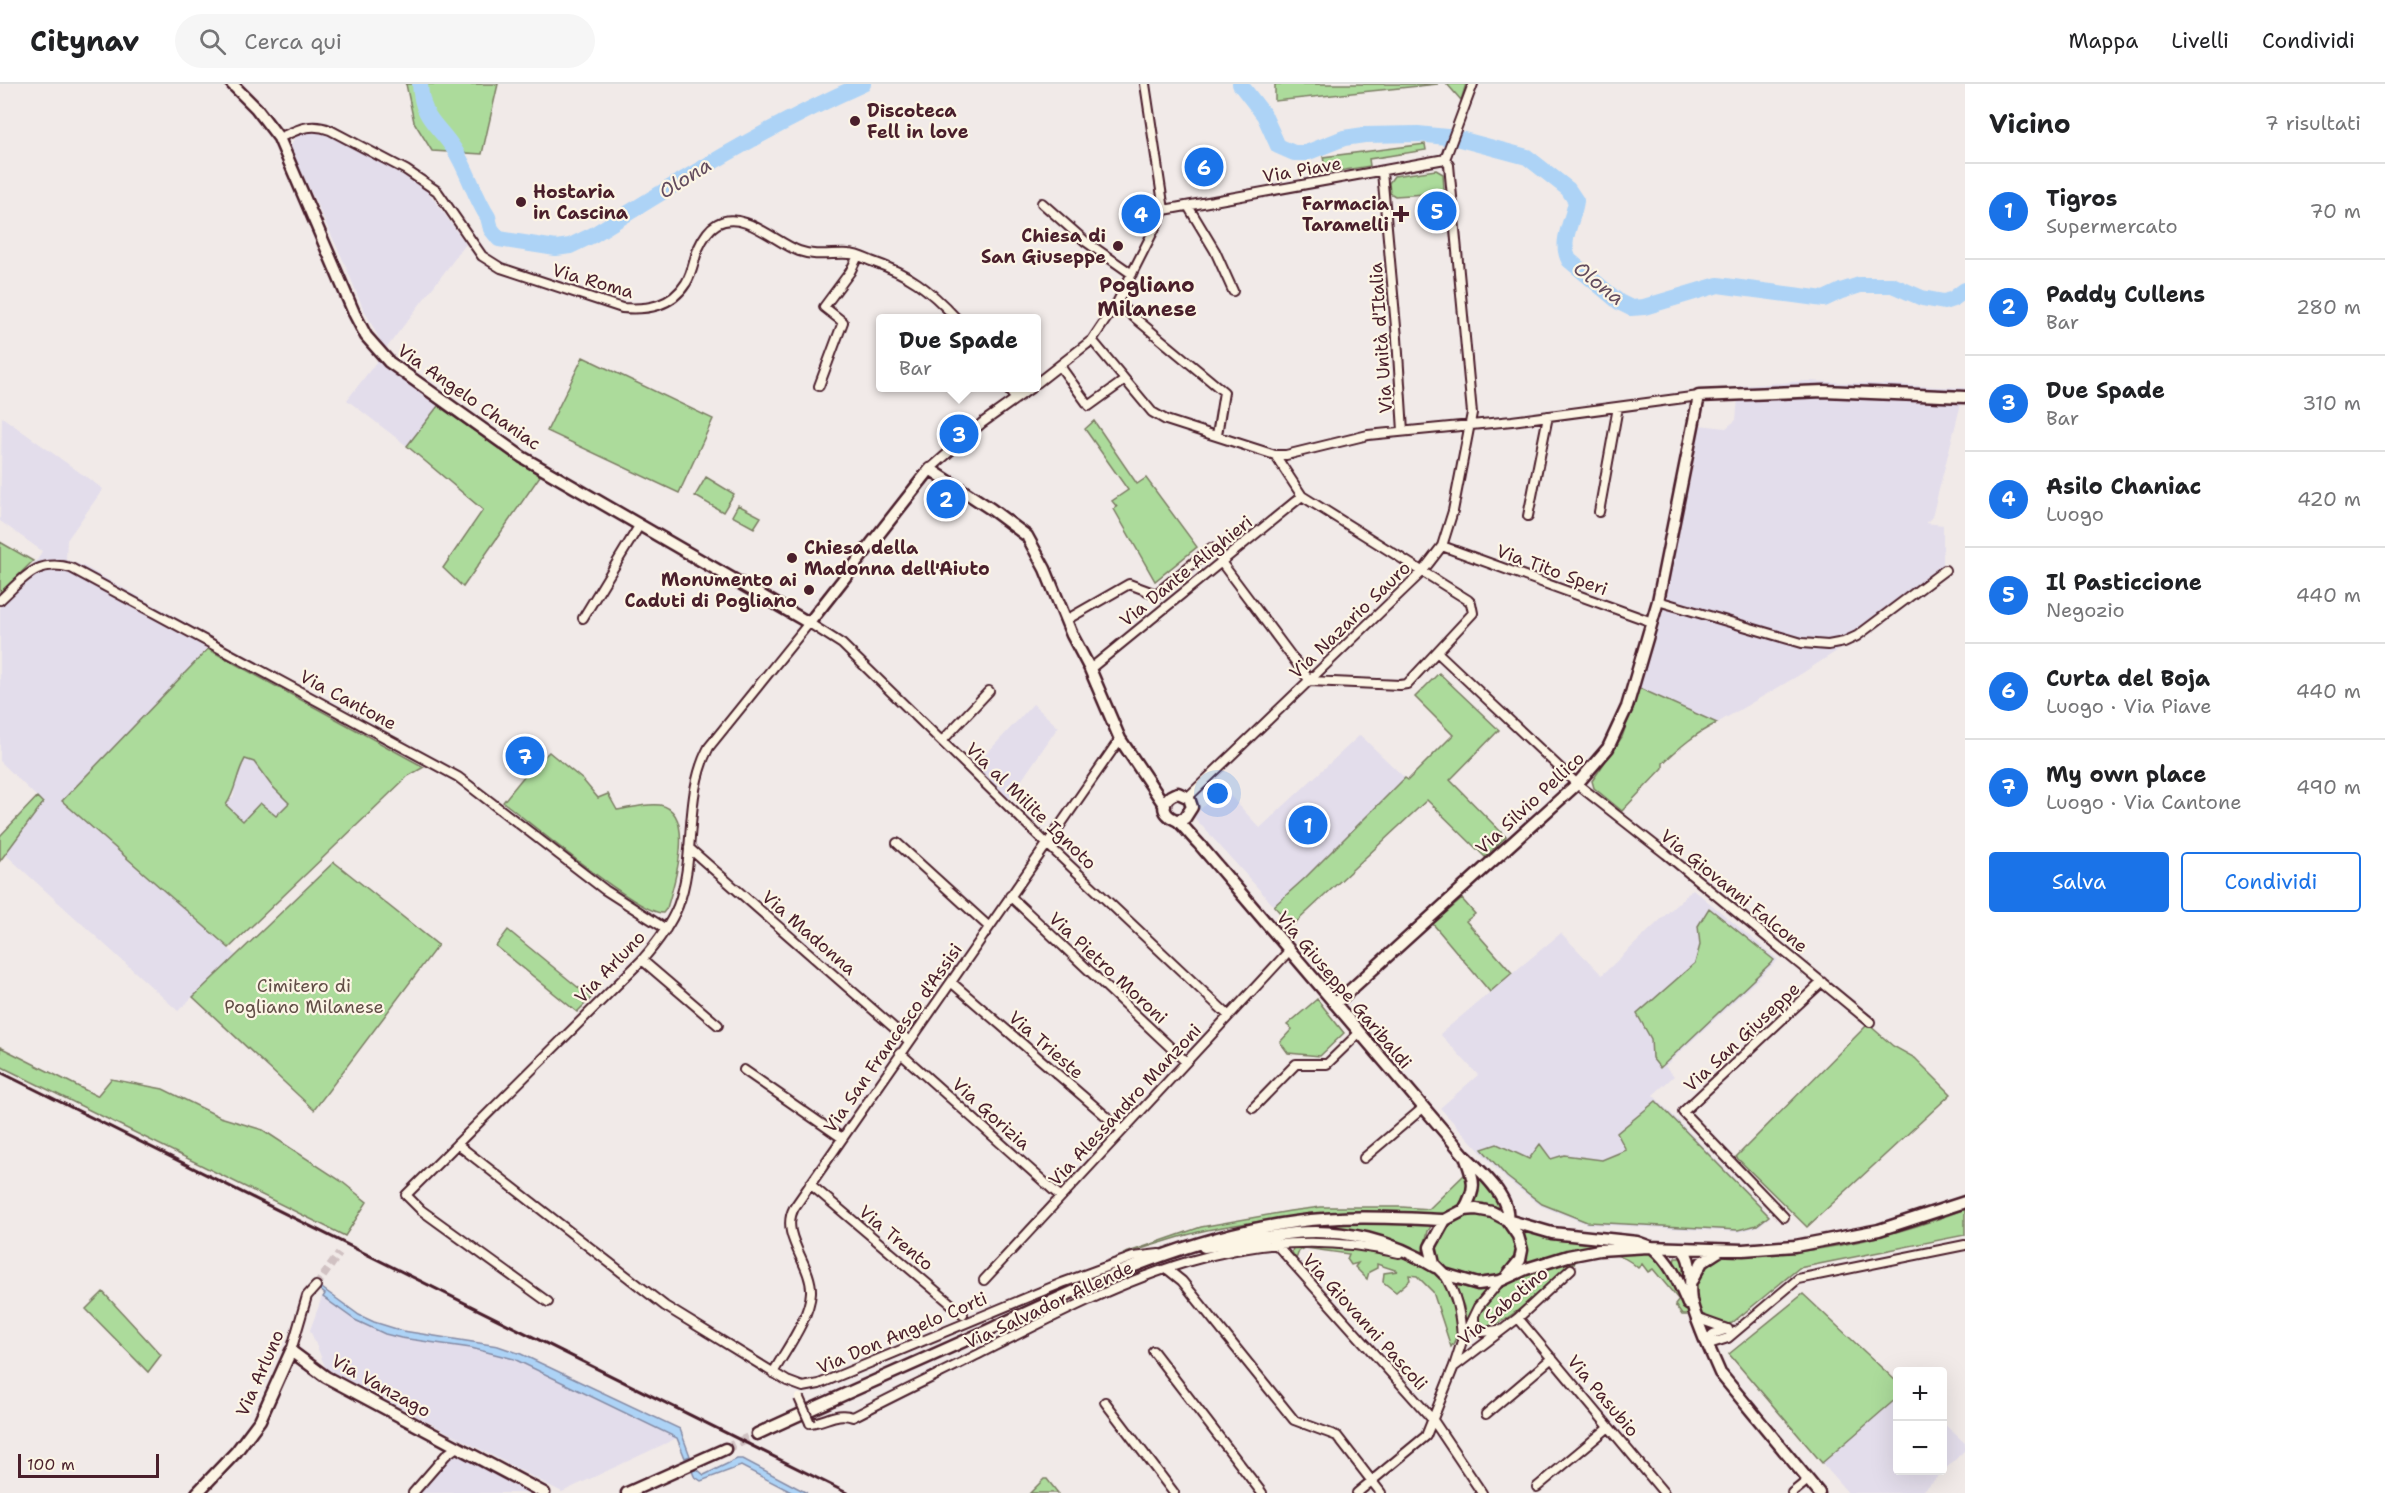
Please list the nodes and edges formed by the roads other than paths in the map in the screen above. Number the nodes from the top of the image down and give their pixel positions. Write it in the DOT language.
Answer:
graph roads {
  1 [pos="232,84"];
  2 [pos="1145,84"];
  3 [pos="1473,84"];
  4 [pos="279,138"];
  5 [pos="1445,159"];
  6 [pos="1382,172"];
  7 [pos="1042,203"];
  8 [pos="1188,206"];
  9 [pos="1164,210"];
  10 [pos="858,256"];
  11 [pos="1132,274"];
  12 [pos="1233,291"];
  13 [pos="1117,303"];
  14 [pos="952,314"];
  15 [pos="1092,340"];
  16 [pos="1060,366"];
  17 [pos="1041,380"];
  18 [pos="1125,380"];
  19 [pos="819,386"];
  20 [pos="1011,392"];
  21 [pos="1025,392"];
  22 [pos="1699,396"];
  23 [pos="1965,397"];
  24 [pos="1016,399"];
  25 [pos="1618,407"];
  26 [pos="1548,416"];
  27 [pos="1468,426"];
  28 [pos="1403,431"];
  29 [pos="1217,435"];
  30 [pos="1275,455"];
  31 [pos="930,470"];
  32 [pos="1302,496"];
  33 [pos="1599,512"];
  34 [pos="1528,516"];
  35 [pos="639,526"];
  36 [pos="1442,546"];
  37 [pos="1211,548"];
  38 [pos="1221,562"];
  39 [pos="1945,570"];
  40 [pos="1422,572"];
  41 [pos="0,600"];
  42 [pos="1658,601"];
  43 [pos="583,618"];
  44 [pos="1066,620"];
  45 [pos="1653,622"];
  46 [pos="809,623"];
  47 [pos="1437,652"];
  48 [pos="1090,669"];
  49 [pos="1310,681"];
  50 [pos="989,691"];
  51 [pos="1120,739"];
  52 [pos="942,741"];
  53 [pos="1147,780"];
  54 [pos="1577,784"];
  55 [pos="1185,794"];
  56 [pos="1165,806"];
  57 [pos="1182,818"];
  58 [pos="897,843"];
  59 [pos="1046,843"];
  60 [pos="689,848"];
  61 [pos="1010,896"];
  62 [pos="988,926"];
  63 [pos="666,929"];
  64 [pos="1289,951"];
  65 [pos="642,960"];
  66 [pos="951,982"];
  67 [pos="1822,982"];
  68 [pos="1335,1004"];
  69 [pos="1229,1016"];
  70 [pos="1870,1022"];
  71 [pos="718,1025"];
  72 [pos="1359,1033"];
  73 [pos="909,1041"];
  74 [pos="900,1053"];
  75 [pos="1186,1062"];
  76 [pos="744,1070"];
  77 [pos="1253,1108"];
  78 [pos="1423,1108"];
  79 [pos="1122,1130"];
  80 [pos="842,1138"];
  81 [pos="457,1144"];
  82 [pos="1465,1156"];
  83 [pos="1364,1158"];
  84 [pos="810,1184"];
  85 [pos="1061,1197"];
  86 [pos="1965,1202"];
  87 [pos="1464,1210"];
  88 [pos="1784,1217"];
  89 [pos="1507,1219"];
  90 [pos="1444,1220"];
  91 [pos="1275,1243"];
  92 [pos="1965,1245"];
  93 [pos="1650,1247"];
  94 [pos="1682,1249"];
  95 [pos="1180,1250"];
  96 [pos="1721,1250"];
  97 [pos="1421,1258"];
  98 [pos="1182,1264"];
  99 [pos="1167,1269"];
  100 [pos="1571,1269"];
  101 [pos="1441,1272"];
  102 [pos="1504,1278"];
  103 [pos="984,1280"];
  104 [pos="1182,1281"];
  105 [pos="315,1286"];
  106 [pos="1689,1289"];
  107 [pos="548,1302"];
  108 [pos="963,1314"];
  109 [pos="1474,1315"];
  110 [pos="1518,1317"];
  111 [pos="1696,1318"];
  112 [pos="1499,1330"];
  113 [pos="1728,1334"];
  114 [pos="1462,1338"];
  115 [pos="1706,1341"];
  116 [pos="291,1351"];
  117 [pos="1153,1351"];
  118 [pos="1552,1358"];
  119 [pos="1714,1361"];
  120 [pos="1454,1366"];
  121 [pos="773,1373"];
  122 [pos="799,1386"];
  123 [pos="1106,1402"];
  124 [pos="1486,1414"];
  125 [pos="1433,1420"];
  126 [pos="1609,1427"];
  127 [pos="757,1434"];
  128 [pos="457,1447"];
  129 [pos="725,1449"];
  130 [pos="1808,1479"];
  131 [pos="1372,1480"];
  132 [pos="1537,1486"];
  133 [pos="197,1493"];
  134 [pos="413,1493"];
  135 [pos="544,1493"];
  136 [pos="627,1493"];
  137 [pos="1174,1493"];
  138 [pos="1262,1493"];
  139 [pos="1357,1493"];
  140 [pos="1381,1493"];
  141 [pos="1482,1493"];
  142 [pos="1664,1493"];
  143 [pos="1792,1493"];
  144 [pos="1819,1493"];
  1 -- 4 [label="street, Via Angelo Chaniac"];
  2 -- 9 [label="street"];
  3 -- 5 [label="street"];
  4 -- 10 [label="street, Via Roma"];
  4 -- 35 [label="street, Via Angelo Chaniac"];
  5 -- 6 [label="street, Via Piave"];
  5 -- 27 [label="street, Via Nazario Sauro"];
  6 -- 8 [label="street, Via Piave"];
  6 -- 28 [label="street, Via Unità d'Italia"];
  7 -- 11 [label="street"];
  8 -- 9 [label="street, Via Piave"];
  8 -- 12 [label="street"];
  9 -- 11 [label="street"];
  10 -- 14 [label="street, Via Roma"];
  10 -- 19 [label="street"];
  11 -- 13 [label="street"];
  13 -- 15 [label="street"];
  13 -- 29 [label="street"];
  15 -- 16 [label="street"];
  15 -- 18 [label="street"];
  16 -- 17 [label="street"];
  16 -- 18 [label="street"];
  18 -- 29 [label="street"];
  20 -- 24 [label="street"];
  21 -- 24 [label="street"];
  22 -- 23 [label="street"];
  22 -- 25 [label="street"];
  22 -- 42 [label="street, Via Silvio Pellico"];
  24 -- 31 [label="street"];
  25 -- 26 [label="street"];
  25 -- 33 [label="street"];
  26 -- 27 [label="street"];
  26 -- 34 [label="street"];
  27 -- 28 [label="street"];
  27 -- 36 [label="street, Via Nazario Sauro"];
  28 -- 30 [label="street"];
  29 -- 30 [label="street"];
  30 -- 32 [label="street"];
  31 -- 44 [label="street, Via Giuseppe Garibaldi"];
  31 -- 46 [label="street"];
  32 -- 38 [label="street, Via Dante Alighieri"];
  32 -- 40 [label="street"];
  35 -- 43 [label="street"];
  35 -- 46 [label="street, Via Angelo Chaniac"];
  36 -- 40 [label="street, Via Nazario Sauro"];
  36 -- 45 [label="street, Via Tito Speri"];
  37 -- 44 [label="street"];
  38 -- 48 [label="street, Via Dante Alighieri"];
  38 -- 49 [label="street"];
  39 -- 42 [label="street"];
  40 -- 47 [label="street"];
  40 -- 49 [label="street, Via Nazario Sauro"];
  41 -- 63 [label="street, Via Cantone"];
  42 -- 45 [label="street, Via Silvio Pellico"];
  44 -- 48 [label="street, Via Giuseppe Garibaldi"];
  45 -- 54 [label="street, Via Silvio Pellico"];
  46 -- 52 [label="street, Via al Milite Ignoto"];
  46 -- 60 [label="street, Via Arluno"];
  47 -- 49 [label="street"];
  47 -- 54 [label="street, Via Giovanni Falcone"];
  48 -- 51 [label="street, Via Giuseppe Garibaldi"];
  49 -- 55 [label="street, Via Nazario Sauro"];
  50 -- 52 [label="street"];
  51 -- 53 [label="street, Via Giuseppe Garibaldi"];
  51 -- 59 [label="street, Via San Francesco d'Assisi"];
  52 -- 59 [label="street, Via al Milite Ignoto"];
  53 -- 55 [label="street"];
  53 -- 56 [label="street, Via Giuseppe Garibaldi"];
  54 -- 67 [label="street, Via Giovanni Falcone"];
  54 -- 68 [label="street, Via Silvio Pellico"];
  55 -- 56 [label="street"];
  55 -- 57 [label="street"];
  56 -- 57 [label="street, Via Giuseppe Garibaldi"];
  57 -- 64 [label="street, Via Giuseppe Garibaldi"];
  58 -- 62 [label="street"];
  59 -- 61 [label="street, Via San Francesco d'Assisi"];
  59 -- 69 [label="street, Via al Milite Ignoto"];
  60 -- 63 [label="street, Via Arluno"];
  60 -- 73 [label="street, Via Madonna"];
  61 -- 62 [label="street, Via San Francesco d'Assisi"];
  61 -- 75 [label="street, Via Pietro Moroni"];
  62 -- 66 [label="street, Via San Francesco d'Assisi"];
  63 -- 65 [label="street, Via Arluno"];
  64 -- 68 [label="street, Via Giuseppe Garibaldi"];
  64 -- 69 [label="street, Via Alessandro Manzoni"];
  65 -- 71 [label="street"];
  65 -- 81 [label="street, Via Arluno"];
  66 -- 73 [label="street, Via San Francesco d'Assisi"];
  66 -- 79 [label="street, Via Trieste"];
  67 -- 70 [label="street, Via Giovanni Falcone"];
  67 -- 88 [label="street, Via San Giuseppe"];
  68 -- 72 [label="street, Via Giuseppe Garibaldi"];
  69 -- 75 [label="street, Via Alessandro Manzoni"];
  72 -- 77 [label="street"];
  72 -- 78 [label="street, Via Giuseppe Garibaldi"];
  73 -- 74 [label="street, Via San Francesco d'Assisi"];
  74 -- 80 [label="street, Via San Francesco d'Assisi"];
  74 -- 85 [label="street, Via Gorizia"];
  75 -- 79 [label="street, Via Alessandro Manzoni"];
  76 -- 80 [label="street"];
  78 -- 82 [label="street, Via Giuseppe Garibaldi"];
  78 -- 83 [label="street"];
  79 -- 85 [label="street, Via Alessandro Manzoni"];
  80 -- 84 [label="street, Via San Francesco d'Assisi"];
  81 -- 107 [label="street, Via Arluno"];
  81 -- 121 [label="street, Via Don Angelo Corti"];
  82 -- 87 [label="street, Via Giuseppe Garibaldi"];
  82 -- 89 [label="street, Via Giuseppe Garibaldi"];
  84 -- 108 [label="street, Via Trento"];
  84 -- 121 [label="street, Via San Francesco d'Assisi"];
  85 -- 103 [label="street, Via Alessandro Manzoni"];
  86 -- 96 [label="street"];
  87 -- 89 [label="street"];
  87 -- 90 [label="street"];
  89 -- 93 [label="street"];
  89 -- 102 [label="street"];
  90 -- 95 [label="street"];
  90 -- 101 [label="street"];
  91 -- 97 [label="street, Via Salvador Allende"];
  91 -- 98 [label="street, Via Salvador Allende"];
  91 -- 125 [label="street, Via Giovanni Pascoli"];
  92 -- 113 [label="street"];
  93 -- 94 [label="street"];
  93 -- 102 [label="street"];
  93 -- 111 [label="street"];
  94 -- 96 [label="street"];
  94 -- 106 [label="street"];
  95 -- 97 [label="street"];
  95 -- 122 [label="street, Via Don Angelo Corti"];
  95 -- 127 [label="street"];
  96 -- 106 [label="street"];
  97 -- 101 [label="street"];
  98 -- 99 [label="street, Via Salvador Allende"];
  98 -- 104 [label="street"];
  99 -- 104 [label="street"];
  99 -- 122 [label="street, Via Salvador Allende, bridge"];
  100 -- 110 [label="street, Via Sabotino"];
  101 -- 102 [label="street"];
  101 -- 114 [label="street"];
  102 -- 109 [label="street"];
  104 -- 131 [label="street"];
  105 -- 116 [label="street, Via Arluno"];
  106 -- 111 [label="street"];
  109 -- 112 [label="street"];
  109 -- 114 [label="street"];
  110 -- 112 [label="street, Via Sabotino"];
  110 -- 118 [label="street, Via Pasubio"];
  111 -- 113 [label="street"];
  111 -- 115 [label="street"];
  112 -- 120 [label="street, Via Sabotino"];
  113 -- 115 [label="street"];
  113 -- 119 [label="street"];
  114 -- 120 [label="street, Via Sabotino"];
  115 -- 119 [label="street"];
  116 -- 128 [label="street, Via Vanzago"];
  116 -- 133 [label="street, Via Arluno"];
  117 -- 138 [label="street"];
  118 -- 124 [label="street"];
  118 -- 126 [label="street, Via Pasubio"];
  119 -- 130 [label="street"];
  120 -- 125 [label="street, Via Sabotino"];
  121 -- 122 [label="street, Via Don Angelo Corti"];
  123 -- 137 [label="street"];
  125 -- 131 [label="street, Via Sabotino"];
  125 -- 141 [label="street, Via Giovanni Pascoli"];
  126 -- 132 [label="street"];
  126 -- 142 [label="street, Via Pasubio"];
  128 -- 134 [label="street"];
  128 -- 135 [label="street, Via Vanzago"];
  129 -- 136 [label="street"];
  130 -- 143 [label="street"];
  130 -- 144 [label="street"];
  131 -- 139 [label="street, Via Sabotino"];
  131 -- 140 [label="street"];
}
